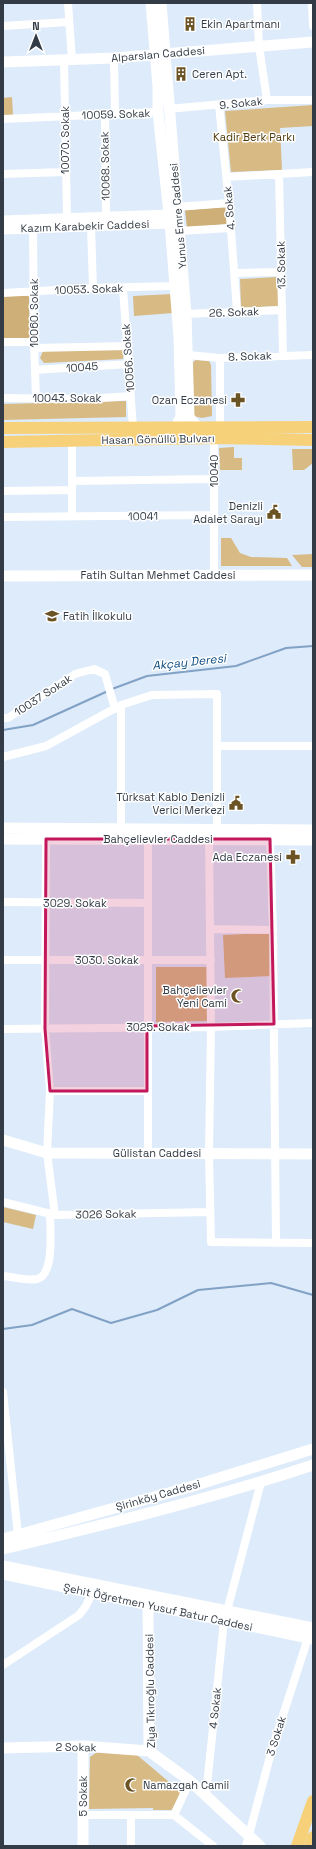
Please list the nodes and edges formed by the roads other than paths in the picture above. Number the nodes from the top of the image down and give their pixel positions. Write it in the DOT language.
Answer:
graph roads {
  1 [pos="68,3"];
  2 [pos="71,3"];
  3 [pos="151,3"];
  4 [pos="161,3"];
  5 [pos="257,3"];
  6 [pos="312,3"];
  7 [pos="69,22"];
  8 [pos="3,26"];
  9 [pos="313,26"];
  10 [pos="313,42"];
  11 [pos="259,46"];
  12 [pos="161,54"];
  13 [pos="114,58"];
  14 [pos="68,60"];
  15 [pos="3,62"];
  16 [pos="267,100"];
  17 [pos="313,100"];
  18 [pos="219,105"];
  19 [pos="163,110"];
  20 [pos="105,114"];
  21 [pos="115,114"];
  22 [pos="66,116"];
  23 [pos="3,119"];
  24 [pos="65,172"];
  25 [pos="313,172"];
  26 [pos="3,174"];
  27 [pos="280,174"];
  28 [pos="227,177"];
  29 [pos="230,203"];
  30 [pos="171,217"];
  31 [pos="106,218"];
  32 [pos="67,219"];
  33 [pos="3,221"];
  34 [pos="91,226"];
  35 [pos="33,228"];
  36 [pos="231,228"];
  37 [pos="3,229"];
  38 [pos="179,231"];
  39 [pos="281,272"];
  40 [pos="234,273"];
  41 [pos="175,286"];
  42 [pos="93,288"];
  43 [pos="123,288"];
  44 [pos="34,292"];
  45 [pos="3,293"];
  46 [pos="282,310"];
  47 [pos="237,311"];
  48 [pos="186,314"];
  49 [pos="3,342"];
  50 [pos="34,345"];
  51 [pos="128,346"];
  52 [pos="283,355"];
  53 [pos="313,355"];
  54 [pos="188,356"];
  55 [pos="220,358"];
  56 [pos="129,364"];
  57 [pos="35,370"];
  58 [pos="131,396"];
  59 [pos="3,398"];
  60 [pos="36,398"];
  61 [pos="313,426"];
  62 [pos="197,427"];
  63 [pos="220,427"];
  64 [pos="3,428"];
  65 [pos="133,428"];
  66 [pos="175,428"];
  67 [pos="214,438"];
  68 [pos="72,440"];
  69 [pos="313,440"];
  70 [pos="3,442"];
  71 [pos="214,479"];
  72 [pos="72,480"];
  73 [pos="72,490"];
  74 [pos="3,491"];
  75 [pos="214,515"];
  76 [pos="3,517"];
  77 [pos="72,517"];
  78 [pos="214,575"];
  79 [pos="313,575"];
  80 [pos="3,576"];
  81 [pos="118,707"];
  82 [pos="3,718"];
  83 [pos="216,746"];
  84 [pos="313,746"];
  85 [pos="3,758"];
  86 [pos="3,828"];
  87 [pos="122,828"];
  88 [pos="313,832"];
  89 [pos="215,836"];
  90 [pos="3,839"];
  91 [pos="46,839"];
  92 [pos="148,839"];
  93 [pos="270,839"];
  94 [pos="3,902"];
  95 [pos="46,903"];
  96 [pos="148,903"];
  97 [pos="211,929"];
  98 [pos="273,930"];
  99 [pos="3,960"];
  100 [pos="46,960"];
  101 [pos="148,960"];
  102 [pos="211,960"];
  103 [pos="313,1023"];
  104 [pos="274,1024"];
  105 [pos="147,1026"];
  106 [pos="211,1027"];
  107 [pos="3,1029"];
  108 [pos="45,1029"];
  109 [pos="50,1090"];
  110 [pos="147,1091"];
  111 [pos="3,1140"];
  112 [pos="47,1153"];
  113 [pos="148,1153"];
  114 [pos="209,1153"];
  115 [pos="274,1154"];
  116 [pos="313,1154"];
  117 [pos="3,1202"];
  118 [pos="210,1212"];
  119 [pos="53,1214"];
  120 [pos="276,1243"];
  121 [pos="313,1243"];
  122 [pos="3,1276"];
  123 [pos="3,1392"];
  124 [pos="313,1449"];
  125 [pos="313,1465"];
  126 [pos="261,1482"];
  127 [pos="18,1535"];
  128 [pos="3,1538"];
  129 [pos="3,1549"];
  130 [pos="3,1566"];
  131 [pos="3,1574"];
  132 [pos="92,1593"];
  133 [pos="148,1605"];
  134 [pos="226,1616"];
  135 [pos="311,1635"];
  136 [pos="3,1665"];
  137 [pos="83,1746"];
  138 [pos="3,1748"];
  139 [pos="149,1751"];
  140 [pos="190,1781"];
  141 [pos="206,1795"];
  142 [pos="313,1801"];
  143 [pos="174,1814"];
  144 [pos="83,1815"];
  145 [pos="131,1815"];
  146 [pos="313,1837"];
  147 [pos="247,1841"];
  148 [pos="83,1846"];
  149 [pos="131,1846"];
  150 [pos="213,1846"];
  151 [pos="260,1846"];
  152 [pos="297,1846"];
  153 [pos="310,1846"];
  1 -- 2 [label="street"];
  1 -- 7 [label="street, 10070. Sokak"];
  3 -- 12 [label="street, Yunus Emre Caddesi"];
  4 -- 12 [label="street, Yunus Emre Caddesi"];
  5 -- 11 [label="street"];
  6 -- 9 [label="street"];
  7 -- 8 [label="street"];
  7 -- 14 [label="street, 10070. Sokak"];
  10 -- 11 [label="street, Alparslan Caddesi"];
  11 -- 12 [label="street, Alparslan Caddesi"];
  11 -- 16 [label="street"];
  12 -- 13 [label="street, Alparslan Caddesi"];
  12 -- 19 [label="street, Yunus Emre Caddesi"];
  13 -- 14 [label="street, Alparslan Caddesi"];
  13 -- 21 [label="street"];
  14 -- 15 [label="street, Alparslan Caddesi"];
  14 -- 22 [label="street, 10070. Sokak"];
  16 -- 17 [label="street, 9. Sokak"];
  16 -- 18 [label="street, 9. Sokak"];
  18 -- 19 [label="street, 9. Sokak"];
  18 -- 28 [label="street, 4. Sokak"];
  19 -- 21 [label="street, 10059. Sokak"];
  19 -- 30 [label="street, Yunus Emre Caddesi"];
  20 -- 21 [label="street, 10059. Sokak"];
  20 -- 22 [label="street, 10059. Sokak"];
  20 -- 31 [label="street, 10068. Sokak"];
  22 -- 23 [label="street, 10059. Sokak"];
  22 -- 24 [label="street, 10070. Sokak"];
  24 -- 26 [label="street"];
  24 -- 32 [label="street, 10070. Sokak"];
  25 -- 27 [label="street"];
  27 -- 28 [label="street"];
  27 -- 39 [label="street, 13. Sokak"];
  28 -- 29 [label="street, 4. Sokak"];
  29 -- 30 [label="street"];
  29 -- 36 [label="street, 4. Sokak"];
  30 -- 31 [label="street, Kazım Karabekir Caddesi"];
  30 -- 34 [label="street, Kazım Karabekir Caddesi"];
  30 -- 38 [label="street, Yunus Emre Caddesi"];
  30 -- 41 [label="street, Yunus Emre Caddesi"];
  31 -- 32 [label="street, Kazım Karabekir Caddesi"];
  32 -- 33 [label="street, Kazım Karabekir Caddesi"];
  34 -- 35 [label="street, Kazım Karabekir Caddesi"];
  34 -- 42 [label="street"];
  35 -- 37 [label="street, Kazım Karabekir Caddesi"];
  35 -- 44 [label="street, 10060. Sokak"];
  36 -- 38 [label="street"];
  36 -- 40 [label="street, 4. Sokak"];
  38 -- 48 [label="street, Yunus Emre Caddesi"];
  39 -- 40 [label="street"];
  39 -- 46 [label="street, 13. Sokak"];
  40 -- 47 [label="street, 4. Sokak"];
  41 -- 43 [label="street, 10053. Sokak"];
  41 -- 66 [label="street, Yunus Emre Caddesi"];
  42 -- 43 [label="street, 10053. Sokak"];
  42 -- 44 [label="street, 10053. Sokak"];
  43 -- 51 [label="street, 10056. Sokak"];
  44 -- 45 [label="street, 10053. Sokak"];
  44 -- 50 [label="street, 10060. Sokak"];
  46 -- 47 [label="street, 26. Sokak"];
  46 -- 52 [label="street, 13. Sokak"];
  47 -- 48 [label="street, 26. Sokak"];
  48 -- 54 [label="street, Yunus Emre Caddesi"];
  49 -- 50 [label="street"];
  50 -- 51 [label="street"];
  50 -- 57 [label="street, 10060. Sokak"];
  51 -- 56 [label="street, 10056. Sokak"];
  52 -- 53 [label="street, 8. Sokak"];
  52 -- 55 [label="street, 8. Sokak"];
  54 -- 55 [label="street, 8. Sokak"];
  54 -- 62 [label="street, Yunus Emre Caddesi"];
  55 -- 63 [label="street"];
  56 -- 57 [label="street, 10045"];
  56 -- 58 [label="street, 10056. Sokak"];
  57 -- 60 [label="street, 10060. Sokak"];
  58 -- 60 [label="street, 10043. Sokak"];
  58 -- 65 [label="street, 10056. Sokak"];
  59 -- 60 [label="street, 10043. Sokak"];
  61 -- 63 [label="main road, Hasan Gönüllü Bulvarı"];
  62 -- 63 [label="main road, Hasan Gönüllü Bulvarı"];
  62 -- 66 [label="main road, Hasan Gönüllü Bulvarı"];
  64 -- 65 [label="main road, Hasan Gönüllü Bulvarı"];
  65 -- 66 [label="main road, Hasan Gönüllü Bulvarı"];
  67 -- 68 [label="main road, Hasan Gönüllü Bulvarı"];
  67 -- 69 [label="main road, Hasan Gönüllü Bulvarı"];
  67 -- 71 [label="street, 10040"];
  68 -- 70 [label="main road, Hasan Gönüllü Bulvarı"];
  68 -- 72 [label="street"];
  71 -- 72 [label="street"];
  71 -- 75 [label="street, 10040"];
  72 -- 73 [label="street"];
  73 -- 74 [label="street"];
  73 -- 77 [label="street"];
  75 -- 77 [label="street, 10041"];
  75 -- 78 [label="street, 10040"];
  76 -- 77 [label="street, 10041"];
  78 -- 79 [label="street, Fatih Sultan Mehmet Caddesi"];
  78 -- 80 [label="street, Fatih Sultan Mehmet Caddesi"];
  81 -- 82 [label="street, 10037 Sokak"];
  81 -- 83 [label="street"];
  81 -- 85 [label="street"];
  81 -- 87 [label="street"];
  83 -- 84 [label="street"];
  83 -- 89 [label="street"];
  86 -- 87 [label="street, Bahçelievler Caddesi"];
  87 -- 89 [label="street, Bahçelievler Caddesi"];
  88 -- 89 [label="street, Bahçelievler Caddesi"];
  88 -- 93 [label="street, Bahçelievler Caddesi"];
  89 -- 92 [label="street, Bahçelievler Caddesi"];
  89 -- 93 [label="street, Bahçelievler Caddesi"];
  89 -- 97 [label="street"];
  90 -- 91 [label="street, Bahçelievler Caddesi"];
  91 -- 92 [label="street, Bahçelievler Caddesi"];
  91 -- 95 [label="street"];
  92 -- 96 [label="street"];
  93 -- 98 [label="street"];
  94 -- 95 [label="street, 3029. Sokak"];
  95 -- 96 [label="street, 3029. Sokak"];
  95 -- 100 [label="street"];
  96 -- 101 [label="street"];
  97 -- 98 [label="street"];
  97 -- 102 [label="street"];
  98 -- 104 [label="street"];
  99 -- 100 [label="street, 3030. Sokak"];
  100 -- 101 [label="street, 3030. Sokak"];
  100 -- 108 [label="street"];
  101 -- 102 [label="street, 3030. Sokak"];
  101 -- 105 [label="street"];
  102 -- 106 [label="street"];
  103 -- 104 [label="street, 3025. Sokak"];
  104 -- 106 [label="street, 3025. Sokak"];
  104 -- 115 [label="street"];
  105 -- 106 [label="street, 3025. Sokak"];
  105 -- 108 [label="street, 3025. Sokak"];
  105 -- 110 [label="street"];
  106 -- 114 [label="street"];
  107 -- 108 [label="street, 3025. Sokak"];
  108 -- 109 [label="street"];
  109 -- 110 [label="street"];
  109 -- 112 [label="street"];
  110 -- 113 [label="street"];
  111 -- 112 [label="street, Gülistan Caddesi"];
  112 -- 113 [label="street, Gülistan Caddesi"];
  112 -- 119 [label="street"];
  113 -- 114 [label="street, Gülistan Caddesi"];
  114 -- 115 [label="street, Gülistan Caddesi"];
  114 -- 118 [label="street"];
  115 -- 116 [label="street, Gülistan Caddesi"];
  115 -- 120 [label="street"];
  117 -- 119 [label="street, 3026 Sokak"];
  118 -- 119 [label="street, 3026 Sokak"];
  118 -- 120 [label="street"];
  119 -- 122 [label="street"];
  120 -- 121 [label="street"];
  123 -- 127 [label="street"];
  124 -- 127 [label="street, Şirinköy Caddesi"];
  125 -- 126 [label="street, Şirinköy Caddesi"];
  126 -- 129 [label="street, Şirinköy Caddesi"];
  126 -- 134 [label="street, 4 Sokak"];
  127 -- 128 [label="street, Şirinköy Caddesi"];
  130 -- 134 [label="street, Şehit Öğretmen Yusuf Batur Caddesi"];
  131 -- 132 [label="street, Şehit Öğretmen Yusuf Batur Caddesi"];
  132 -- 133 [label="street, Şehit Öğretmen Yusuf Batur Caddesi"];
  132 -- 136 [label="street"];
  133 -- 134 [label="street, Şehit Öğretmen Yusuf Batur Caddesi"];
  133 -- 139 [label="street, Ziya Tıkıroğlu Caddesi"];
  134 -- 135 [label="street, Şehit Öğretmen Yusuf Batur Caddesi"];
  134 -- 141 [label="street, 4 Sokak"];
  135 -- 147 [label="street, 3 Sokak"];
  137 -- 138 [label="street, 2 Sokak"];
  137 -- 139 [label="street, 2 Sokak"];
  137 -- 144 [label="street, 5 Sokak"];
  139 -- 140 [label="street, Ziya Tıkıroğlu Caddesi"];
  140 -- 141 [label="street, Ziya Tıkıroğlu Caddesi"];
  140 -- 143 [label="street"];
  141 -- 147 [label="street, Ziya Tıkıroğlu Caddesi"];
  142 -- 152 [label="main road"];
  143 -- 145 [label="street"];
  143 -- 150 [label="street"];
  144 -- 145 [label="street"];
  144 -- 148 [label="street, 5 Sokak"];
  145 -- 149 [label="street"];
  146 -- 153 [label="main road"];
  147 -- 151 [label="street, Ziya Tıkıroğlu Caddesi"];
}
